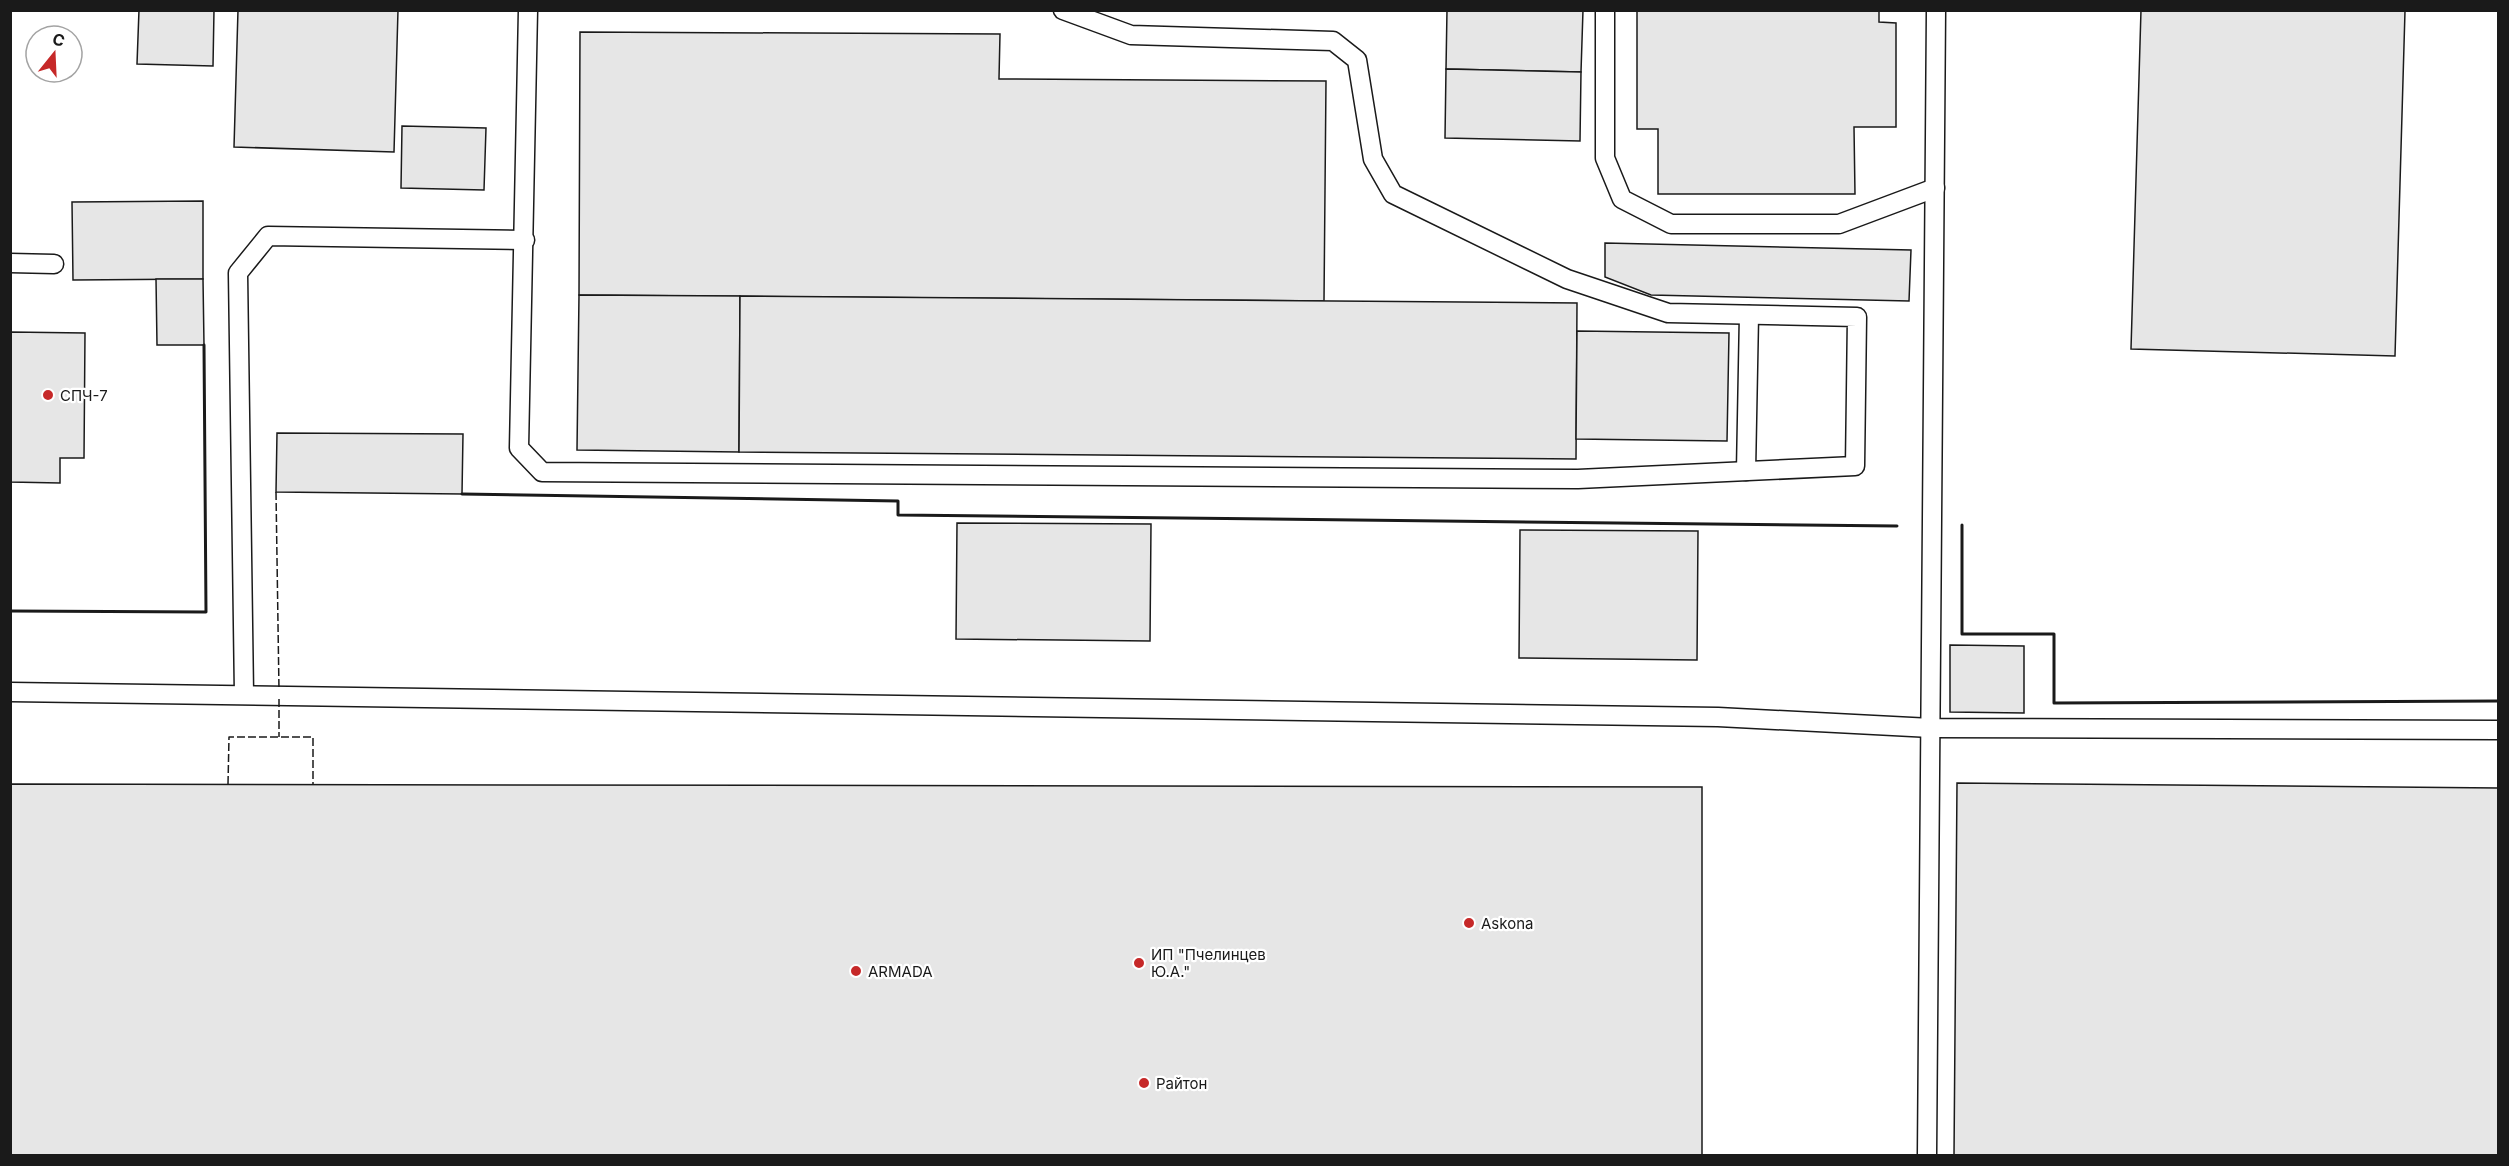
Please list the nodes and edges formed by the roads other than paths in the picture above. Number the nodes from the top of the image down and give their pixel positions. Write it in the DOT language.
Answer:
graph roads {
  1 [pos="528,10"];
  2 [pos="1063,10"];
  3 [pos="1605,10"];
  4 [pos="1936,10"];
  5 [pos="1935,188"];
  6 [pos="525,240"];
  7 [pos="10,263"];
  8 [pos="54,264"];
  9 [pos="1749,315"];
  10 [pos="1746,471"];
  11 [pos="10,692"];
  12 [pos="244,694"];
  13 [pos="1931,728"];
  14 [pos="2499,730"];
  15 [pos="1927,1155"];
  1 -- 6 [label="lane"];
  2 -- 9 [label="lane"];
  3 -- 5 [label="lane"];
  4 -- 5 [label="lane"];
  5 -- 13 [label="lane"];
  6 -- 10 [label="lane"];
  6 -- 12 [label="lane"];
  7 -- 8 [label="lane"];
  9 -- 10 [label="lane"];
  9 -- 10 [label="lane"];
  11 -- 12 [label="lane"];
  12 -- 13 [label="lane"];
  13 -- 14 [label="lane"];
  13 -- 15 [label="lane"];
}
